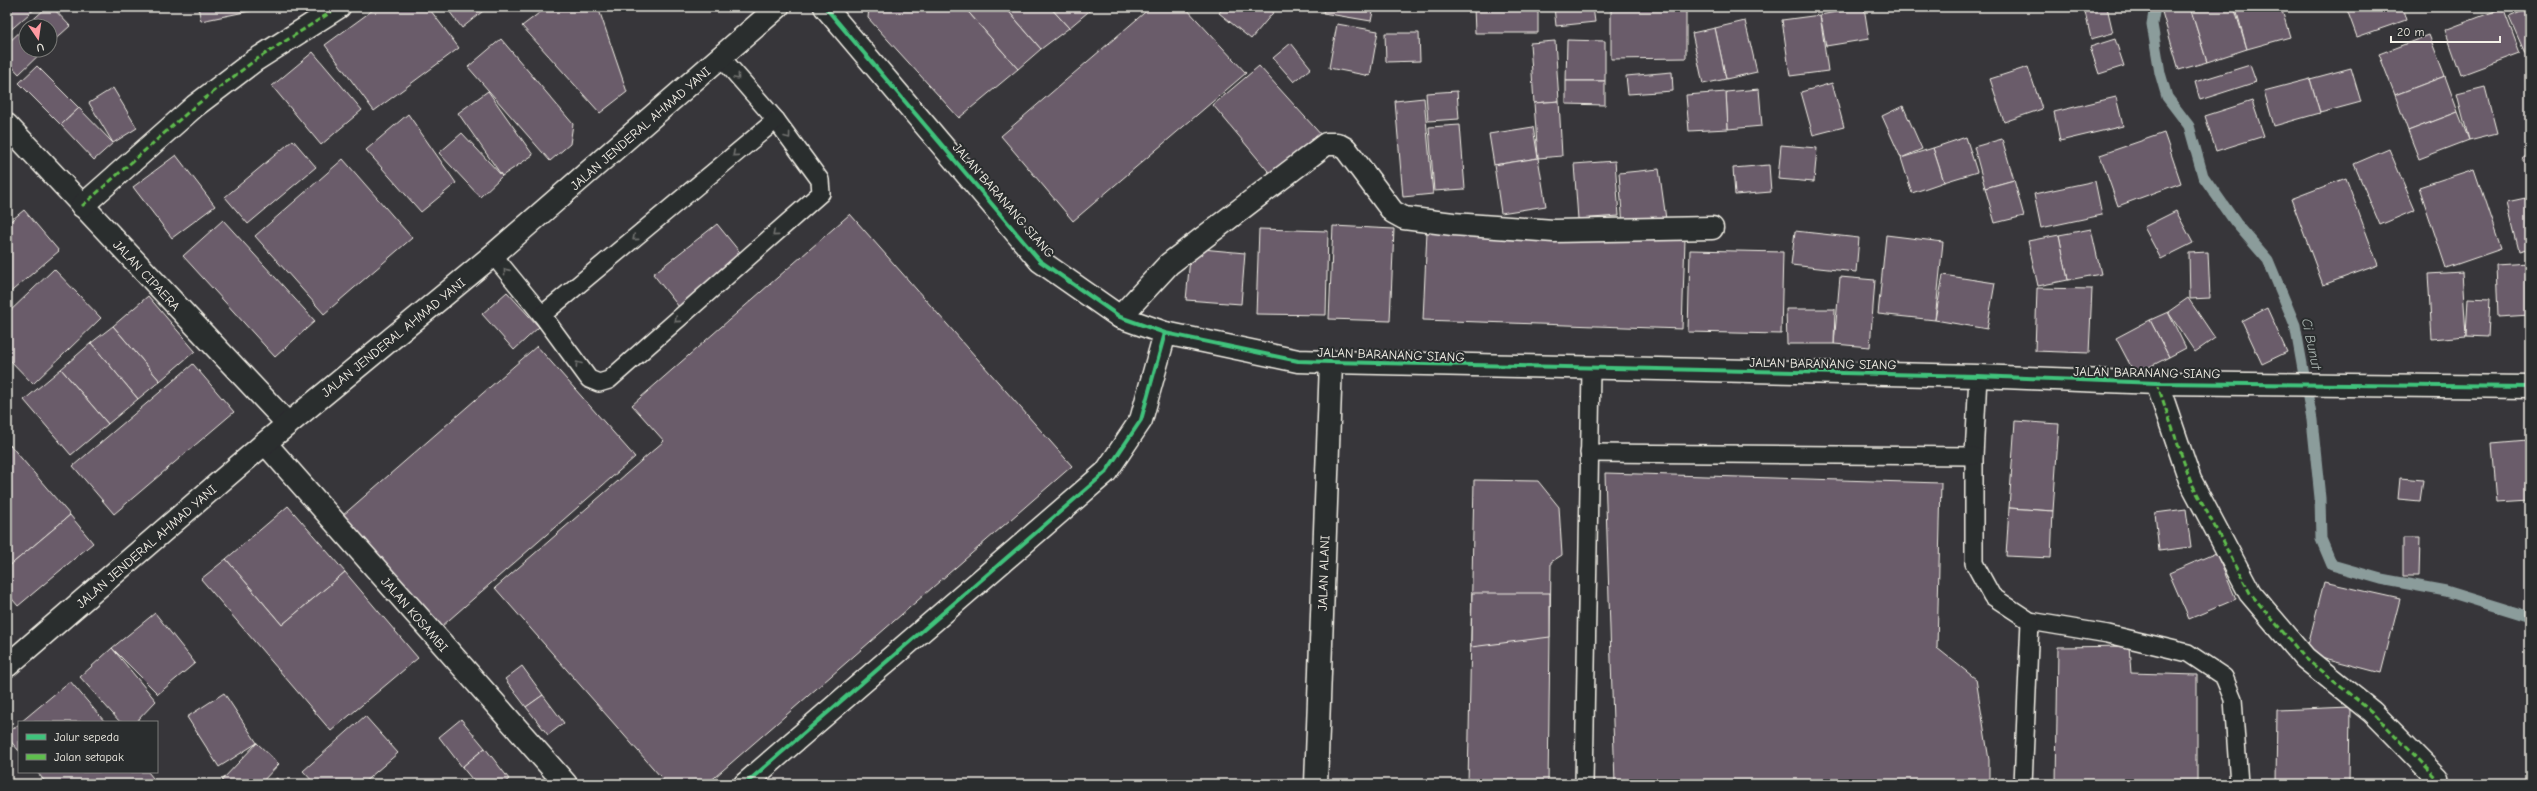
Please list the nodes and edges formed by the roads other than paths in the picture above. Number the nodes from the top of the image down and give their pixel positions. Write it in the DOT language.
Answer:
graph roads {
  1 [pos="339,7"];
  2 [pos="778,7"];
  3 [pos="825,7"];
  4 [pos="720,58"];
  5 [pos="776,120"];
  6 [pos="7,126"];
  7 [pos="82,206"];
  8 [pos="1712,228"];
  9 [pos="493,255"];
  10 [pos="542,315"];
  11 [pos="1120,317"];
  12 [pos="1165,333"];
  13 [pos="1331,362"];
  14 [pos="1591,369"];
  15 [pos="1978,376"];
  16 [pos="2157,383"];
  17 [pos="2530,387"];
  18 [pos="288,424"];
  19 [pos="265,443"];
  20 [pos="1589,453"];
  21 [pos="1974,456"];
  22 [pos="2030,621"];
  23 [pos="7,666"];
  24 [pos="566,784"];
  25 [pos="745,784"];
  26 [pos="1316,784"];
  27 [pos="1584,784"];
  28 [pos="2023,784"];
  29 [pos="2239,784"];
  30 [pos="2438,784"];
  1 -- 7 [label="street"];
  2 -- 4 [label="street, JALAN JENDERAL AHMAD YANI"];
  3 -- 11 [label="street, JALAN BARANANG SIANG"];
  4 -- 5 [label="lane, one-way"];
  4 -- 9 [label="street, JALAN JENDERAL AHMAD YANI"];
  5 -- 10 [label="lane, one-way"];
  5 -- 10 [label="lane, one-way"];
  6 -- 7 [label="street, JALAN CIPAERA"];
  7 -- 18 [label="street, JALAN CIPAERA"];
  8 -- 11 [label="street"];
  10 -- 9 [label="lane, one-way"];
  9 -- 18 [label="street, JALAN JENDERAL AHMAD YANI"];
  11 -- 12 [label="street, JALAN BARANANG SIANG"];
  12 -- 13 [label="street, JALAN BARANANG SIANG"];
  12 -- 25 [label="street"];
  13 -- 14 [label="street, JALAN BARANANG SIANG"];
  13 -- 26 [label="street, JALAN ALANI"];
  14 -- 15 [label="street, JALAN BARANANG SIANG"];
  14 -- 20 [label="lane"];
  15 -- 16 [label="street, JALAN BARANANG SIANG"];
  15 -- 21 [label="lane"];
  16 -- 17 [label="street, JALAN BARANANG SIANG"];
  16 -- 30 [label="street"];
  18 -- 19 [label="street, JALAN JENDERAL AHMAD YANI"];
  19 -- 23 [label="street, JALAN JENDERAL AHMAD YANI"];
  19 -- 24 [label="street, JALAN KOSAMBI"];
  20 -- 21 [label="lane"];
  20 -- 27 [label="lane"];
  21 -- 22 [label="lane"];
  22 -- 28 [label="lane"];
  22 -- 29 [label="lane"];
}
